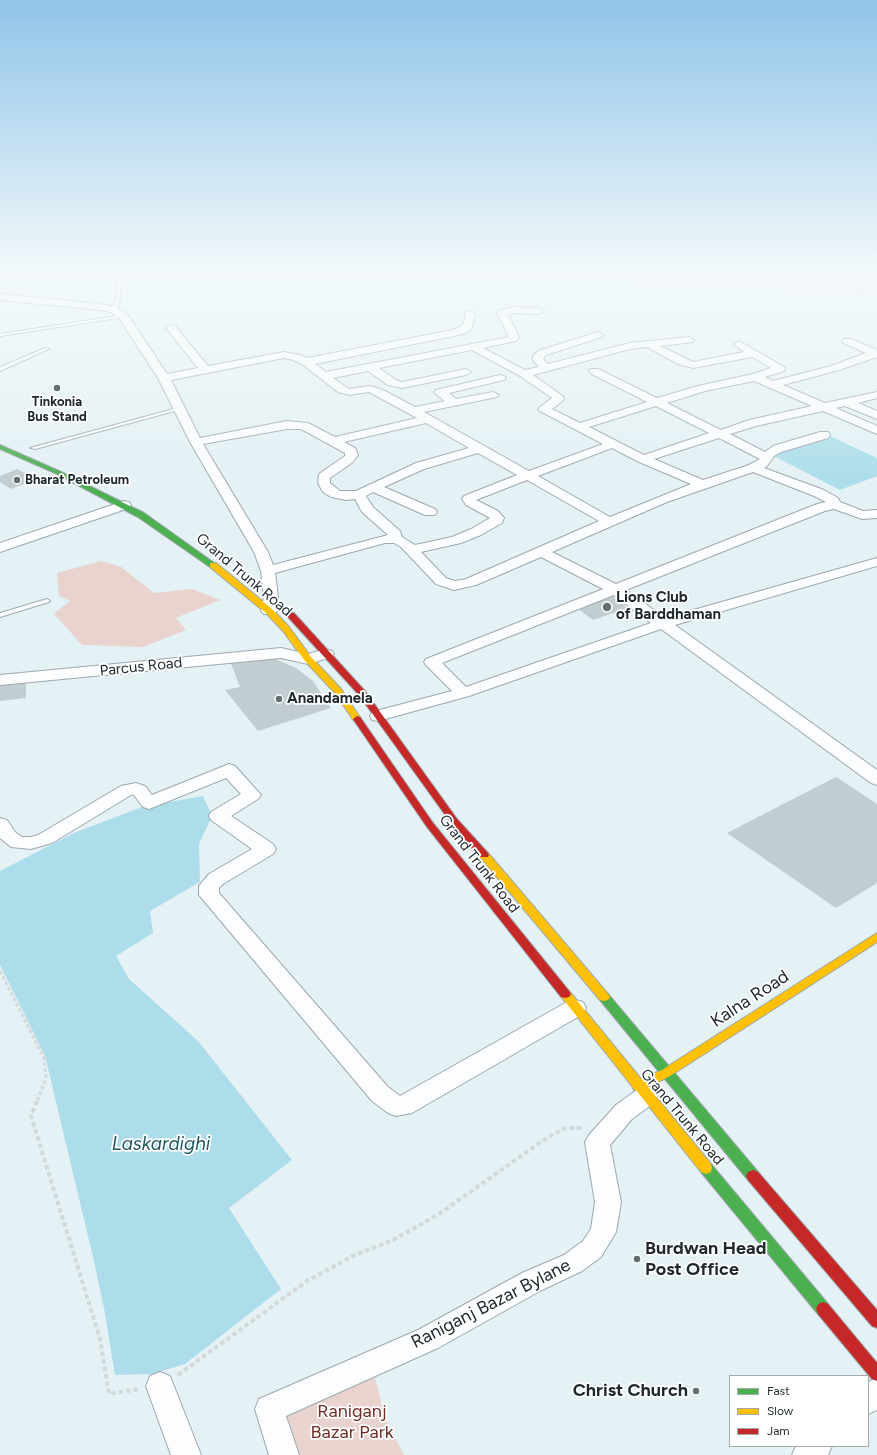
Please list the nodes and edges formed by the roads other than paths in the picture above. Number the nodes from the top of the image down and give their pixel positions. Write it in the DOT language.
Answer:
graph roads {
  1 [pos="139,343"];
  2 [pos="183,343"];
  3 [pos="403,343"];
  4 [pos="493,343"];
  5 [pos="573,343"];
  6 [pos="659,343"];
  7 [pos="852,343"];
  8 [pos="648,344"];
  9 [pos="739,344"];
  10 [pos="474,347"];
  11 [pos="47,349"];
  12 [pos="755,353"];
  13 [pos="877,353"];
  14 [pos="306,362"];
  15 [pos="370,367"];
  16 [pos="546,368"];
  17 [pos="0,369"];
  18 [pos="206,370"];
  19 [pos="594,371"];
  20 [pos="466,372"];
  21 [pos="524,374"];
  22 [pos="324,376"];
  23 [pos="755,377"];
  24 [pos="164,378"];
  25 [pos="500,378"];
  26 [pos="773,384"];
  27 [pos="493,395"];
  28 [pos="877,395"];
  29 [pos="656,402"];
  30 [pos="846,402"];
  31 [pos="454,403"];
  32 [pos="822,407"];
  33 [pos="179,409"];
  34 [pos="414,411"];
  35 [pos="877,415"];
  36 [pos="429,419"];
  37 [pos="578,427"];
  38 [pos="877,430"];
  39 [pos="720,434"];
  40 [pos="824,435"];
  41 [pos="335,441"];
  42 [pos="196,442"];
  43 [pos="613,444"];
  44 [pos="0,447"];
  45 [pos="30,447"];
  46 [pos="481,448"];
  47 [pos="46,454"];
  48 [pos="766,456"];
  49 [pos="643,459"];
  50 [pos="753,468"];
  51 [pos="529,476"];
  52 [pos="702,484"];
  53 [pos="374,488"];
  54 [pos="359,494"];
  55 [pos="124,505"];
  56 [pos="835,505"];
  57 [pos="430,512"];
  58 [pos="877,514"];
  59 [pos="610,522"];
  60 [pos="396,540"];
  61 [pos="0,548"];
  62 [pos="412,550"];
  63 [pos="542,552"];
  64 [pos="877,562"];
  65 [pos="268,572"];
  66 [pos="261,589"];
  67 [pos="615,589"];
  68 [pos="271,597"];
  69 [pos="47,601"];
  70 [pos="269,611"];
  71 [pos="0,615"];
  72 [pos="662,624"];
  73 [pos="312,637"];
  74 [pos="296,642"];
  75 [pos="281,653"];
  76 [pos="326,654"];
  77 [pos="308,658"];
  78 [pos="0,680"];
  79 [pos="463,693"];
  80 [pos="378,716"];
  81 [pos="877,780"];
  82 [pos="0,824"];
  83 [pos="877,936"];
  84 [pos="575,1008"];
  85 [pos="666,1073"];
  86 [pos="642,1091"];
  87 [pos="877,1320"];
  88 [pos="877,1374"];
  89 [pos="160,1386"];
  90 [pos="877,1392"];
  91 [pos="869,1399"];
  92 [pos="816,1447"];
  93 [pos="186,1455"];
  94 [pos="284,1455"];
  95 [pos="807,1455"];
  1 -- 24 [label="street"];
  2 -- 18 [label="street"];
  3 -- 14 [label="street"];
  4 -- 10 [label="street"];
  5 -- 16 [label="street"];
  6 -- 8 [label="street"];
  7 -- 13 [label="street"];
  8 -- 12 [label="street"];
  8 -- 16 [label="street"];
  9 -- 12 [label="street"];
  10 -- 15 [label="street"];
  10 -- 21 [label="street"];
  11 -- 17 [label="lane"];
  12 -- 23 [label="street"];
  13 -- 26 [label="street"];
  14 -- 18 [label="street"];
  14 -- 22 [label="street"];
  15 -- 20 [label="street"];
  15 -- 22 [label="street"];
  16 -- 21 [label="street"];
  18 -- 24 [label="street"];
  19 -- 29 [label="street"];
  21 -- 37 [label="street"];
  22 -- 34 [label="street"];
  23 -- 26 [label="street"];
  23 -- 29 [label="street"];
  24 -- 33 [label="street"];
  25 -- 31 [label="street"];
  26 -- 32 [label="street"];
  27 -- 31 [label="street"];
  28 -- 30 [label="street"];
  29 -- 37 [label="street"];
  29 -- 39 [label="street"];
  30 -- 32 [label="street"];
  30 -- 35 [label="street"];
  31 -- 34 [label="street"];
  32 -- 38 [label="street"];
  32 -- 39 [label="street"];
  33 -- 42 [label="street"];
  33 -- 45 [label="lane"];
  34 -- 36 [label="street"];
  36 -- 41 [label="street"];
  36 -- 46 [label="street"];
  37 -- 43 [label="street"];
  39 -- 48 [label="street"];
  39 -- 49 [label="street"];
  40 -- 48 [label="street"];
  41 -- 42 [label="street"];
  41 -- 54 [label="street"];
  42 -- 65 [label="street"];
  43 -- 49 [label="street"];
  43 -- 51 [label="street"];
  44 -- 55 [label="main road, Grand Trunk Road"];
  45 -- 47 [label="main road"];
  46 -- 51 [label="street"];
  46 -- 53 [label="street"];
  48 -- 50 [label="street"];
  49 -- 52 [label="street"];
  50 -- 52 [label="street"];
  50 -- 56 [label="street"];
  51 -- 59 [label="street"];
  51 -- 62 [label="street"];
  52 -- 59 [label="street"];
  53 -- 54 [label="street"];
  53 -- 57 [label="street"];
  54 -- 60 [label="street"];
  55 -- 61 [label="street"];
  55 -- 70 [label="main road, Grand Trunk Road"];
  56 -- 58 [label="street"];
  56 -- 67 [label="street"];
  59 -- 63 [label="street"];
  60 -- 62 [label="street"];
  60 -- 65 [label="street"];
  62 -- 63 [label="street"];
  63 -- 67 [label="street"];
  64 -- 72 [label="street"];
  65 -- 68 [label="street"];
  66 -- 68 [label="main road, Grand Trunk Road"];
  67 -- 72 [label="street"];
  67 -- 79 [label="street"];
  68 -- 70 [label="street"];
  68 -- 73 [label="main road, Grand Trunk Road"];
  69 -- 71 [label="lane"];
  70 -- 74 [label="main road, Grand Trunk Road"];
  72 -- 79 [label="street"];
  72 -- 81 [label="street"];
  73 -- 74 [label="street"];
  73 -- 76 [label="main road, Grand Trunk Road"];
  74 -- 75 [label="street"];
  74 -- 77 [label="main road, Grand Trunk Road"];
  75 -- 77 [label="street, Parcus Road"];
  75 -- 78 [label="street, Parcus Road"];
  76 -- 77 [label="street, Parcus Road"];
  76 -- 80 [label="main road, Grand Trunk Road"];
  77 -- 84 [label="main road, Grand Trunk Road"];
  79 -- 80 [label="street"];
  80 -- 85 [label="main road, Grand Trunk Road"];
  82 -- 84 [label="street"];
  83 -- 85 [label="main road, Kalna Road"];
  84 -- 86 [label="main road, Grand Trunk Road"];
  85 -- 86 [label="main road, Kalna Road"];
  85 -- 87 [label="main road, Grand Trunk Road"];
  86 -- 88 [label="main road, Grand Trunk Road"];
  86 -- 94 [label="street, Raniganj Bazar Bylane"];
  89 -- 93 [label="street"];
  90 -- 91 [label="street"];
  92 -- 95 [label="street"];
}
